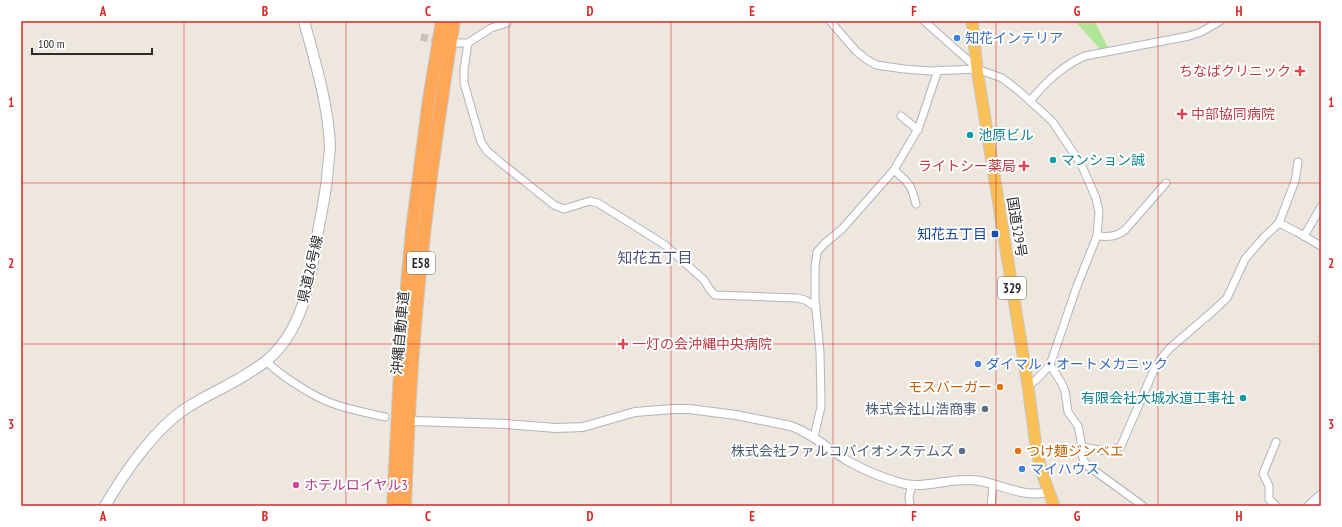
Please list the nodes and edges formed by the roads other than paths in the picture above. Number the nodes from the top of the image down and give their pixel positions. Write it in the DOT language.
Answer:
graph roads {
  1 [pos="304,21"];
  2 [pos="442,21"];
  3 [pos="454,21"];
  4 [pos="507,21"];
  5 [pos="830,21"];
  6 [pos="924,21"];
  7 [pos="972,21"];
  8 [pos="1220,21"];
  9 [pos="458,43"];
  10 [pos="468,43"];
  11 [pos="977,68"];
  12 [pos="938,70"];
  13 [pos="1030,101"];
  14 [pos="901,116"];
  15 [pos="918,130"];
  16 [pos="1298,162"];
  17 [pos="894,170"];
  18 [pos="1166,183"];
  19 [pos="916,204"];
  20 [pos="1321,207"];
  21 [pos="1279,223"];
  22 [pos="1097,236"];
  23 [pos="1304,236"];
  24 [pos="1321,246"];
  25 [pos="816,307"];
  26 [pos="266,361"];
  27 [pos="1050,365"];
  28 [pos="1028,386"];
  29 [pos="385,417"];
  30 [pos="414,421"];
  31 [pos="814,437"];
  32 [pos="1276,442"];
  33 [pos="1082,446"];
  34 [pos="993,484"];
  35 [pos="912,486"];
  36 [pos="1048,492"];
  37 [pos="1321,496"];
  38 [pos="105,506"];
  39 [pos="393,506"];
  40 [pos="405,506"];
  41 [pos="910,506"];
  42 [pos="991,506"];
  43 [pos="1054,506"];
  44 [pos="1143,506"];
  45 [pos="1276,506"];
  46 [pos="1310,506"];
  1 -- 26 [label="main road, 県道26号線"];
  2 -- 39 [label="highway, 沖縄自動車道 / E58"];
  3 -- 40 [label="highway, 沖縄自動車道 / E58"];
  4 -- 10 [label="street"];
  5 -- 12 [label="street"];
  6 -- 11 [label="street"];
  7 -- 11 [label="highway, 国道329号 / 329"];
  8 -- 13 [label="street"];
  9 -- 10 [label="street"];
  10 -- 25 [label="street"];
  11 -- 12 [label="street"];
  11 -- 13 [label="street"];
  11 -- 28 [label="highway, 国道329号 / 329"];
  12 -- 15 [label="street"];
  13 -- 22 [label="street"];
  14 -- 15 [label="street"];
  15 -- 17 [label="street"];
  16 -- 21 [label="street"];
  17 -- 19 [label="street"];
  17 -- 25 [label="street"];
  18 -- 22 [label="street"];
  20 -- 23 [label="street"];
  21 -- 23 [label="street"];
  21 -- 33 [label="street"];
  22 -- 27 [label="street"];
  23 -- 24 [label="street"];
  25 -- 31 [label="street"];
  26 -- 29 [label="street"];
  26 -- 38 [label="main road, 県道26号線"];
  27 -- 28 [label="street"];
  27 -- 33 [label="street"];
  28 -- 36 [label="highway, 国道329号 / 329"];
  30 -- 31 [label="street"];
  31 -- 35 [label="street"];
  32 -- 45 [label="street"];
  33 -- 44 [label="street"];
  34 -- 35 [label="street"];
  34 -- 36 [label="street"];
  34 -- 42 [label="street"];
  35 -- 41 [label="street"];
  36 -- 43 [label="highway, 国道329号 / 329"];
  37 -- 46 [label="main road"];
}
